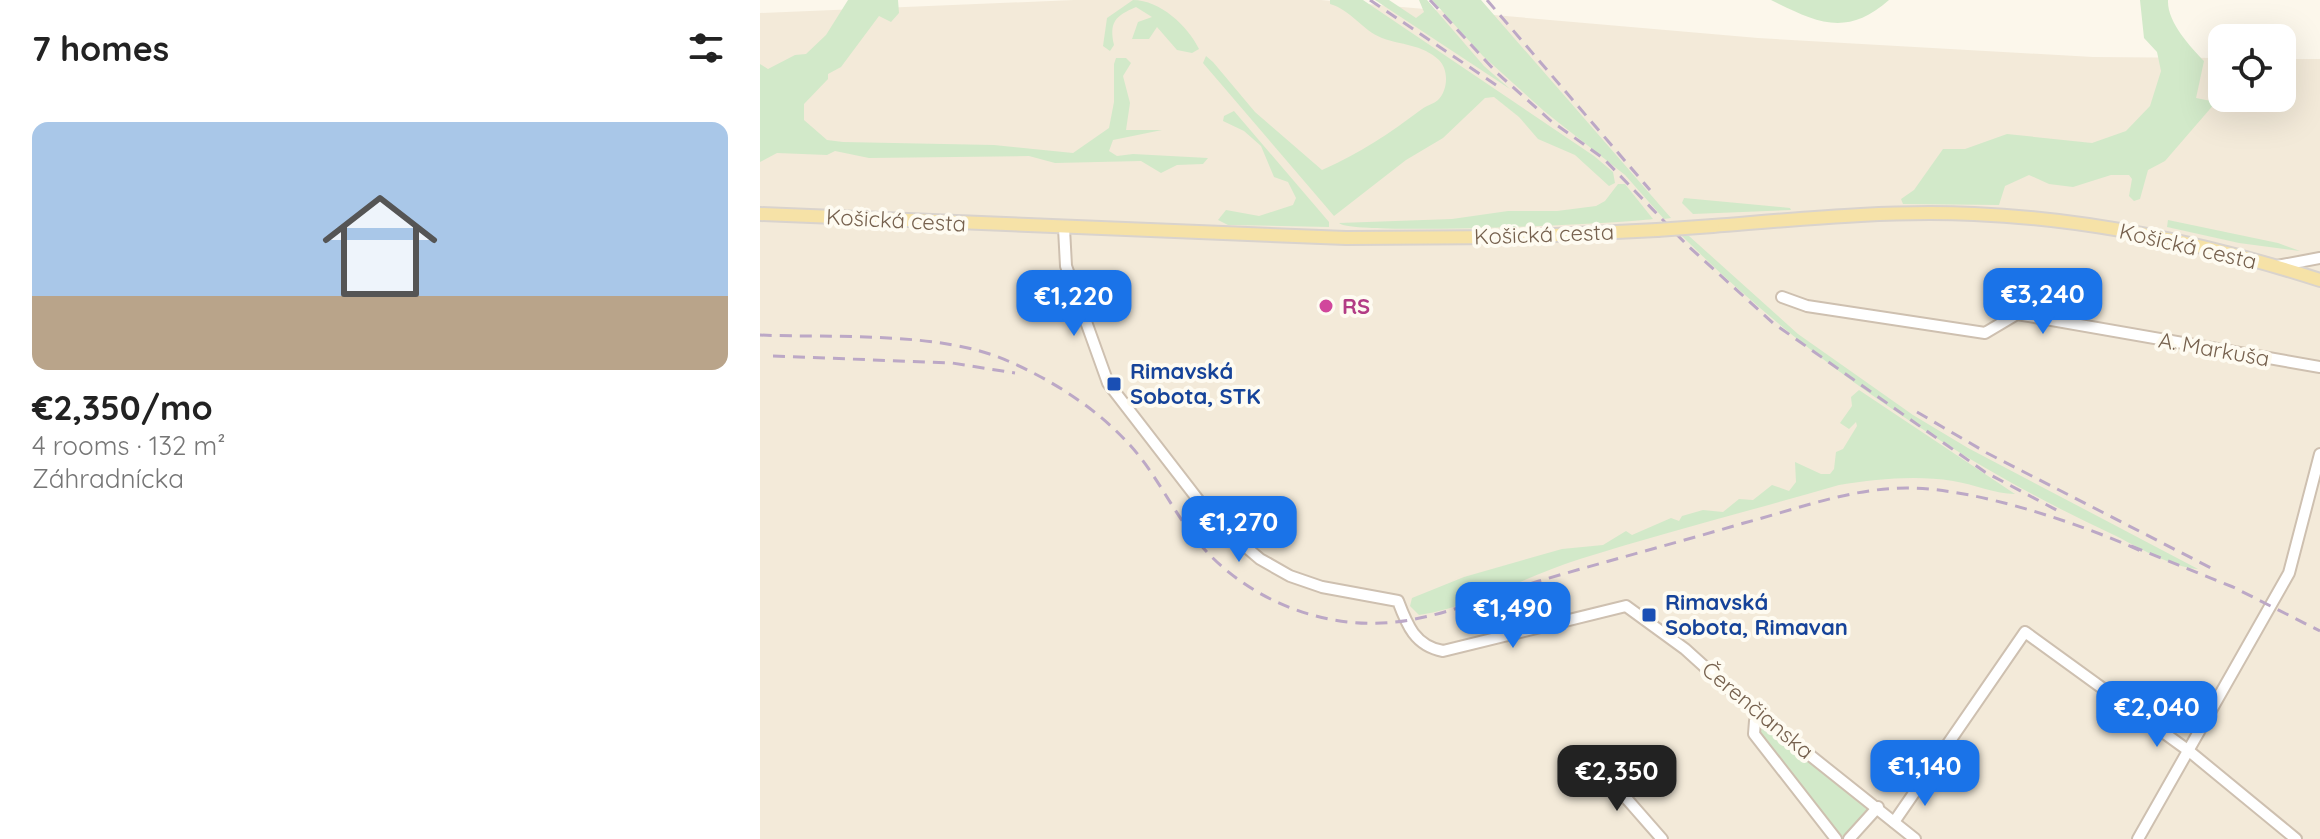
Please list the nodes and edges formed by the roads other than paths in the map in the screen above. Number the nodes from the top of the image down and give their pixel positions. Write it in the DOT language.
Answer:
graph roads {
  1 [pos="760,214"];
  2 [pos="1064,228"];
  3 [pos="2320,258"];
  4 [pos="2277,266"];
  5 [pos="2320,280"];
  6 [pos="1782,297"];
  7 [pos="2320,367"];
  8 [pos="2320,454"];
  9 [pos="1760,715"];
  10 [pos="2189,751"];
  11 [pos="1597,765"];
  12 [pos="1878,807"];
  13 [pos="1894,822"];
  14 [pos="1662,839"];
  15 [pos="1836,839"];
  16 [pos="1849,839"];
  17 [pos="1915,839"];
  18 [pos="2138,839"];
  19 [pos="2296,839"];
  1 -- 2 [label="main road, Košická cesta"];
  2 -- 4 [label="main road, Košická cesta, bridge"];
  2 -- 9 [label="street, Čerenčianska"];
  3 -- 4 [label="street"];
  4 -- 5 [label="main road, Košická cesta"];
  6 -- 7 [label="street, A. Markuša"];
  8 -- 10 [label="street"];
  9 -- 12 [label="street, Čerenčianska"];
  9 -- 15 [label="street"];
  10 -- 13 [label="street"];
  10 -- 18 [label="street"];
  10 -- 19 [label="street"];
  11 -- 14 [label="street"];
  12 -- 13 [label="street, Čerenčianska"];
  12 -- 16 [label="street"];
  13 -- 17 [label="street, Čerenčianska"];
}
